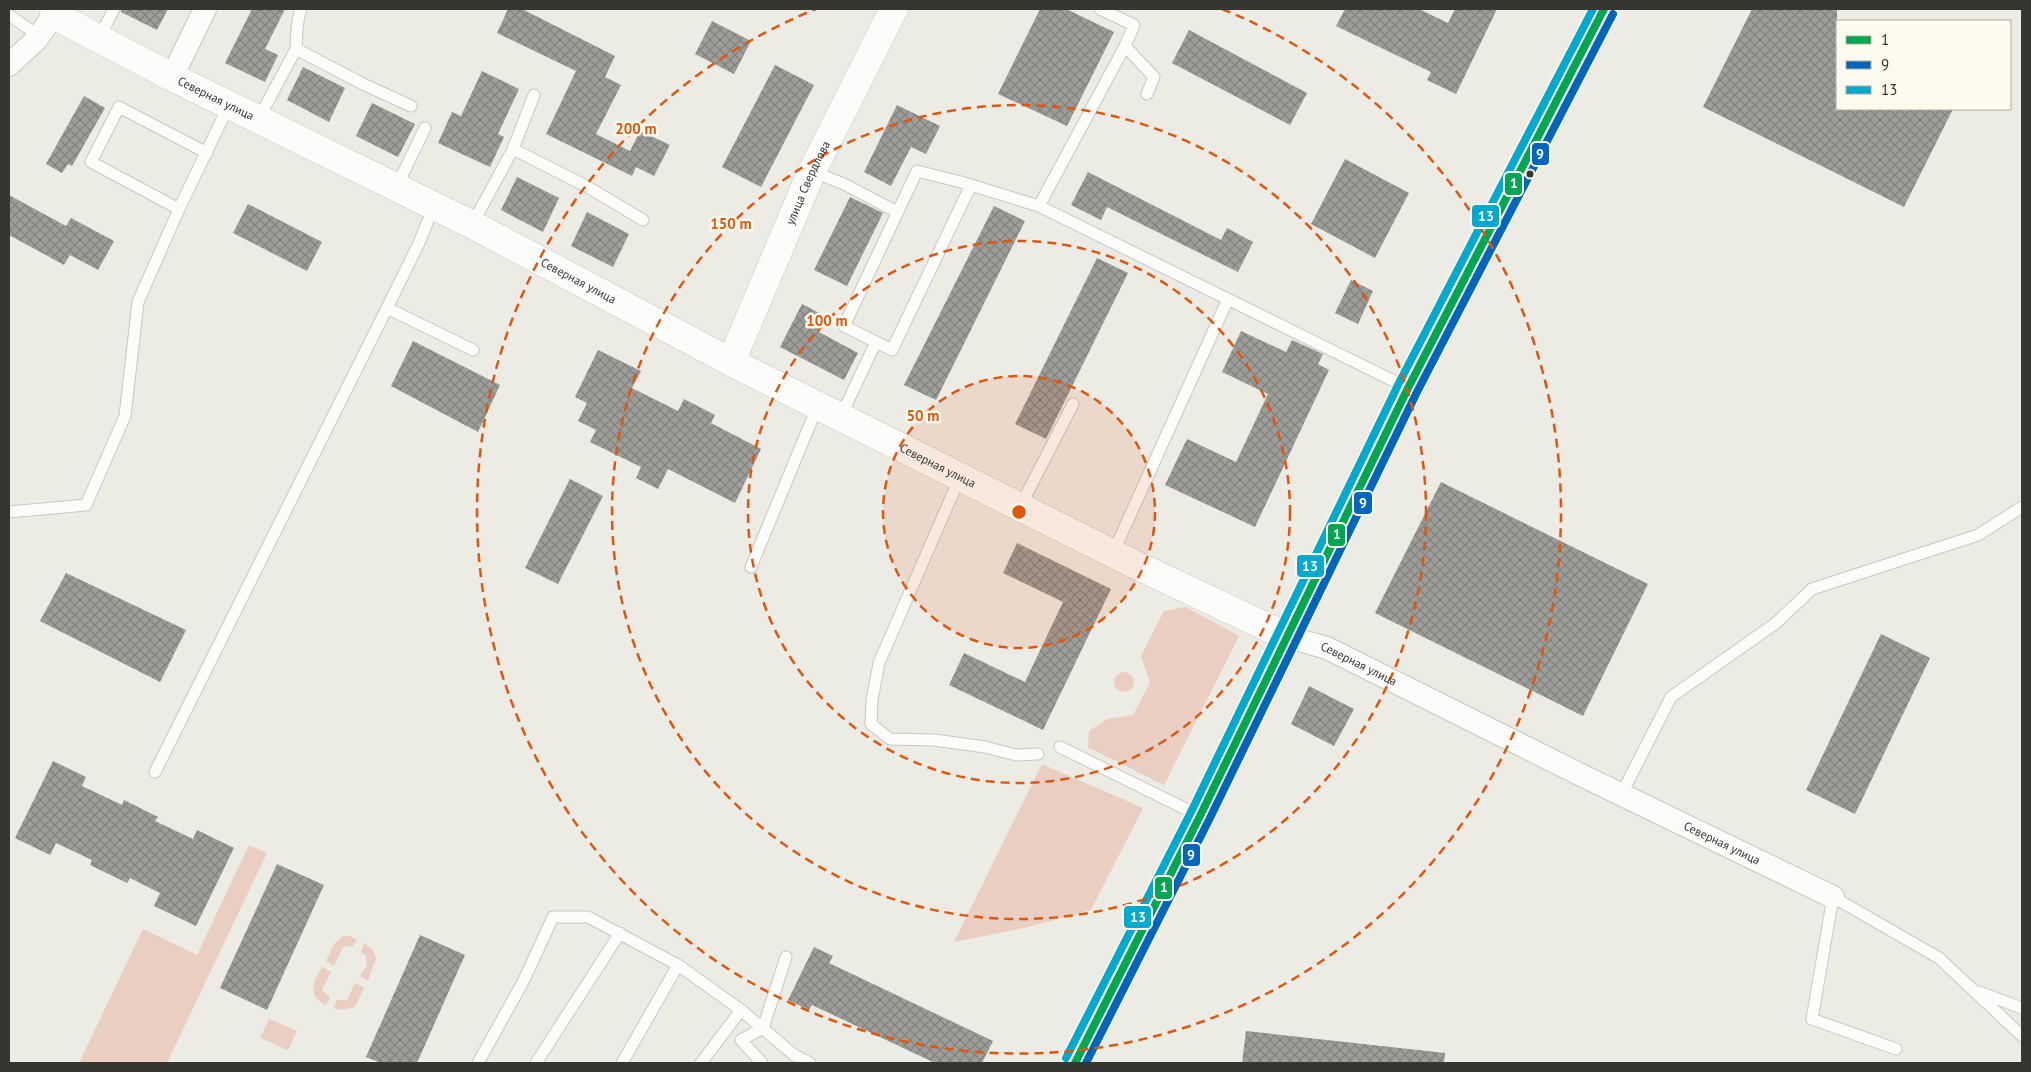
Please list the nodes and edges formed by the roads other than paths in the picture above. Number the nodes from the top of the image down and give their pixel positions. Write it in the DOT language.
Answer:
graph roads {
  1 [pos="114,9"];
  2 [pos="206,9"];
  3 [pos="301,9"];
  4 [pos="894,9"];
  5 [pos="1100,9"];
  6 [pos="9,15"];
  7 [pos="46,25"];
  8 [pos="99,38"];
  9 [pos="1125,46"];
  10 [pos="296,49"];
  11 [pos="9,66"];
  12 [pos="172,77"];
  13 [pos="1147,94"];
  14 [pos="534,95"];
  15 [pos="229,104"];
  16 [pos="411,106"];
  17 [pos="258,120"];
  18 [pos="425,128"];
  19 [pos="513,149"];
  20 [pos="207,153"];
  21 [pos="812,171"];
  22 [pos="971,185"];
  23 [pos="396,188"];
  24 [pos="434,206"];
  25 [pos="1039,206"];
  26 [pos="179,209"];
  27 [pos="897,212"];
  28 [pos="643,220"];
  29 [pos="474,225"];
  30 [pos="1228,299"];
  31 [pos="387,308"];
  32 [pos="876,342"];
  33 [pos="473,350"];
  34 [pos="730,362"];
  35 [pos="1408,388"];
  36 [pos="1073,404"];
  37 [pos="829,410"];
  38 [pos="960,477"];
  39 [pos="1020,507"];
  40 [pos="2022,507"];
  41 [pos="9,512"];
  42 [pos="1113,553"];
  43 [pos="751,567"];
  44 [pos="1288,637"];
  45 [pos="1060,747"];
  46 [pos="1038,754"];
  47 [pos="155,772"];
  48 [pos="1621,795"];
  49 [pos="1200,816"];
  50 [pos="1833,897"];
  51 [pos="620,933"];
  52 [pos="786,958"];
  53 [pos="678,965"];
  54 [pos="1973,989"];
  55 [pos="2022,1008"];
  56 [pos="741,1010"];
  57 [pos="763,1028"];
  58 [pos="2022,1036"];
  59 [pos="1896,1049"];
  60 [pos="478,1063"];
  61 [pos="536,1063"];
  62 [pos="622,1063"];
  63 [pos="701,1063"];
  64 [pos="762,1063"];
  65 [pos="810,1063"];
  1 -- 8 [label="lane"];
  2 -- 12 [label="street"];
  3 -- 10 [label="lane"];
  4 -- 21 [label="street, улица Свердлова"];
  5 -- 9 [label="lane"];
  6 -- 7 [label="lane"];
  7 -- 8 [label="street, Северная улица"];
  7 -- 11 [label="street"];
  8 -- 12 [label="street, Северная улица"];
  9 -- 13 [label="lane"];
  9 -- 25 [label="lane"];
  10 -- 16 [label="lane"];
  10 -- 17 [label="lane"];
  12 -- 15 [label="street, Северная улица"];
  14 -- 19 [label="lane"];
  15 -- 17 [label="street, Северная улица"];
  15 -- 20 [label="lane"];
  17 -- 23 [label="street, Северная улица"];
  18 -- 23 [label="lane"];
  19 -- 28 [label="lane"];
  19 -- 29 [label="lane"];
  20 -- 26 [label="lane"];
  20 -- 26 [label="lane"];
  21 -- 27 [label="lane"];
  21 -- 34 [label="street, улица Свердлова"];
  22 -- 25 [label="lane"];
  22 -- 27 [label="lane"];
  22 -- 32 [label="lane"];
  23 -- 24 [label="street, Северная улица"];
  24 -- 29 [label="street, Северная улица"];
  24 -- 31 [label="lane"];
  25 -- 30 [label="lane"];
  26 -- 41 [label="lane"];
  27 -- 32 [label="lane"];
  29 -- 34 [label="street, Северная улица"];
  30 -- 35 [label="lane"];
  30 -- 42 [label="lane"];
  31 -- 33 [label="lane"];
  31 -- 47 [label="lane"];
  32 -- 37 [label="lane"];
  34 -- 37 [label="street, Северная улица"];
  36 -- 39 [label="lane"];
  37 -- 38 [label="street, Северная улица"];
  37 -- 43 [label="lane"];
  38 -- 39 [label="street, Северная улица"];
  38 -- 46 [label="lane"];
  39 -- 42 [label="street, Северная улица"];
  40 -- 48 [label="lane"];
  42 -- 44 [label="street, Северная улица"];
  44 -- 48 [label="street, Северная улица"];
  45 -- 49 [label="lane"];
  48 -- 50 [label="street, Северная улица"];
  50 -- 54 [label="lane"];
  50 -- 59 [label="lane"];
  51 -- 53 [label="lane"];
  51 -- 60 [label="lane"];
  51 -- 61 [label="lane"];
  52 -- 57 [label="lane"];
  53 -- 56 [label="lane"];
  53 -- 62 [label="lane"];
  54 -- 55 [label="lane"];
  54 -- 58 [label="lane"];
  56 -- 57 [label="lane"];
  56 -- 63 [label="lane"];
  57 -- 64 [label="lane"];
  57 -- 65 [label="lane"];
}
